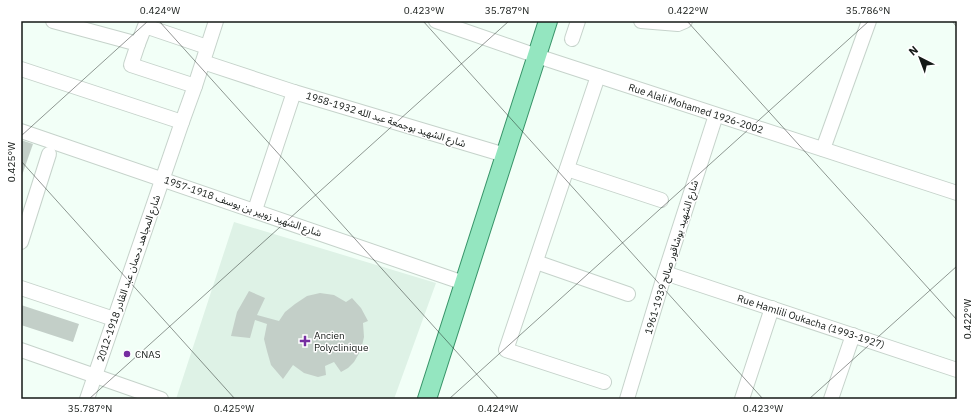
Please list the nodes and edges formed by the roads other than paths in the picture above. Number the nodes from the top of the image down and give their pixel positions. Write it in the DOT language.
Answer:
graph roads {
  1 [pos="53,21"];
  2 [pos="216,21"];
  3 [pos="436,21"];
  4 [pos="548,21"];
  5 [pos="578,21"];
  6 [pos="641,21"];
  7 [pos="684,21"];
  8 [pos="869,21"];
  9 [pos="572,40"];
  10 [pos="138,44"];
  11 [pos="208,47"];
  12 [pos="537,56"];
  13 [pos="203,62"];
  14 [pos="21,68"];
  15 [pos="598,76"];
  16 [pos="195,86"];
  17 [pos="294,92"];
  18 [pos="716,115"];
  19 [pos="182,122"];
  20 [pos="21,130"];
  21 [pos="823,149"];
  22 [pos="49,154"];
  23 [pos="505,155"];
  24 [pos="568,169"];
  25 [pos="162,178"];
  26 [pos="957,193"];
  27 [pos="661,200"];
  28 [pos="255,210"];
  29 [pos="21,242"];
  30 [pos="536,262"];
  31 [pos="665,273"];
  32 [pos="464,282"];
  33 [pos="21,288"];
  34 [pos="628,294"];
  35 [pos="772,308"];
  36 [pos="114,319"];
  37 [pos="853,335"];
  38 [pos="21,350"];
  39 [pos="957,370"];
  40 [pos="94,376"];
  41 [pos="604,382"];
  42 [pos="87,399"];
  43 [pos="161,399"];
  44 [pos="426,399"];
  45 [pos="626,399"];
  46 [pos="742,399"];
  47 [pos="831,399"];
  1 -- 10 [label="street"];
  2 -- 11 [label="street, شارع المجاهد دحمان عبد القادر 1918-2012"];
  3 -- 12 [label="street, Rue Alali Mohamed 1926-2002"];
  4 -- 12 [label="main road"];
  5 -- 9 [label="street"];
  6 -- 7 [label="street"];
  8 -- 21 [label="street"];
  10 -- 11 [label="street"];
  10 -- 16 [label="street"];
  11 -- 13 [label="street, شارع المجاهد دحمان عبد القادر 1918-2012"];
  12 -- 15 [label="street, Rue Alali Mohamed 1926-2002"];
  12 -- 23 [label="main road"];
  13 -- 16 [label="street, شارع المجاهد دحمان عبد القادر 1918-2012"];
  13 -- 17 [label="street"];
  14 -- 19 [label="street"];
  15 -- 18 [label="street, Rue Alali Mohamed 1926-2002"];
  15 -- 24 [label="street"];
  16 -- 19 [label="street, شارع المجاهد دحمان عبد القادر 1918-2012"];
  17 -- 23 [label="street, شارع الشهيد بوجمعة عبد الله 1932-1958"];
  17 -- 28 [label="street, شارع الشهيد بوجمعة عبد الله 1932-1958"];
  18 -- 21 [label="street, Rue Alali Mohamed 1926-2002"];
  18 -- 31 [label="street, شارع الشهيد بوشاقور صالح 1939-1961"];
  19 -- 25 [label="street, شارع المجاهد دحمان عبد القادر 1918-2012"];
  20 -- 25 [label="street, شارع الشهيد زوبير بن يوسف 1918-1957"];
  21 -- 26 [label="street, Rue Alali Mohamed 1926-2002"];
  22 -- 29 [label="street"];
  23 -- 32 [label="main road"];
  24 -- 27 [label="street"];
  24 -- 30 [label="street"];
  25 -- 28 [label="street, شارع الشهيد زوبير بن يوسف 1918-1957"];
  25 -- 36 [label="street, شارع المجاهد دحمان عبد القادر 1918-2012"];
  28 -- 32 [label="street, شارع الشهيد زوبير بن يوسف 1918-1957"];
  30 -- 34 [label="street"];
  30 -- 41 [label="street"];
  31 -- 35 [label="street, Rue Hamlili Oukacha (1993-1927)"];
  31 -- 45 [label="street, شارع الشهيد بوشاقور صالح 1939-1961"];
  32 -- 44 [label="main road"];
  33 -- 36 [label="street"];
  35 -- 37 [label="street, Rue Hamlili Oukacha (1993-1927)"];
  35 -- 46 [label="street"];
  36 -- 40 [label="street, شارع المجاهد دحمان عبد القادر 1918-2012"];
  37 -- 39 [label="street, Rue Hamlili Oukacha (1993-1927)"];
  37 -- 47 [label="street"];
  38 -- 40 [label="street"];
  40 -- 42 [label="street, شارع المجاهد دحمان عبد القادر 1918-2012"];
  40 -- 43 [label="street"];
}
